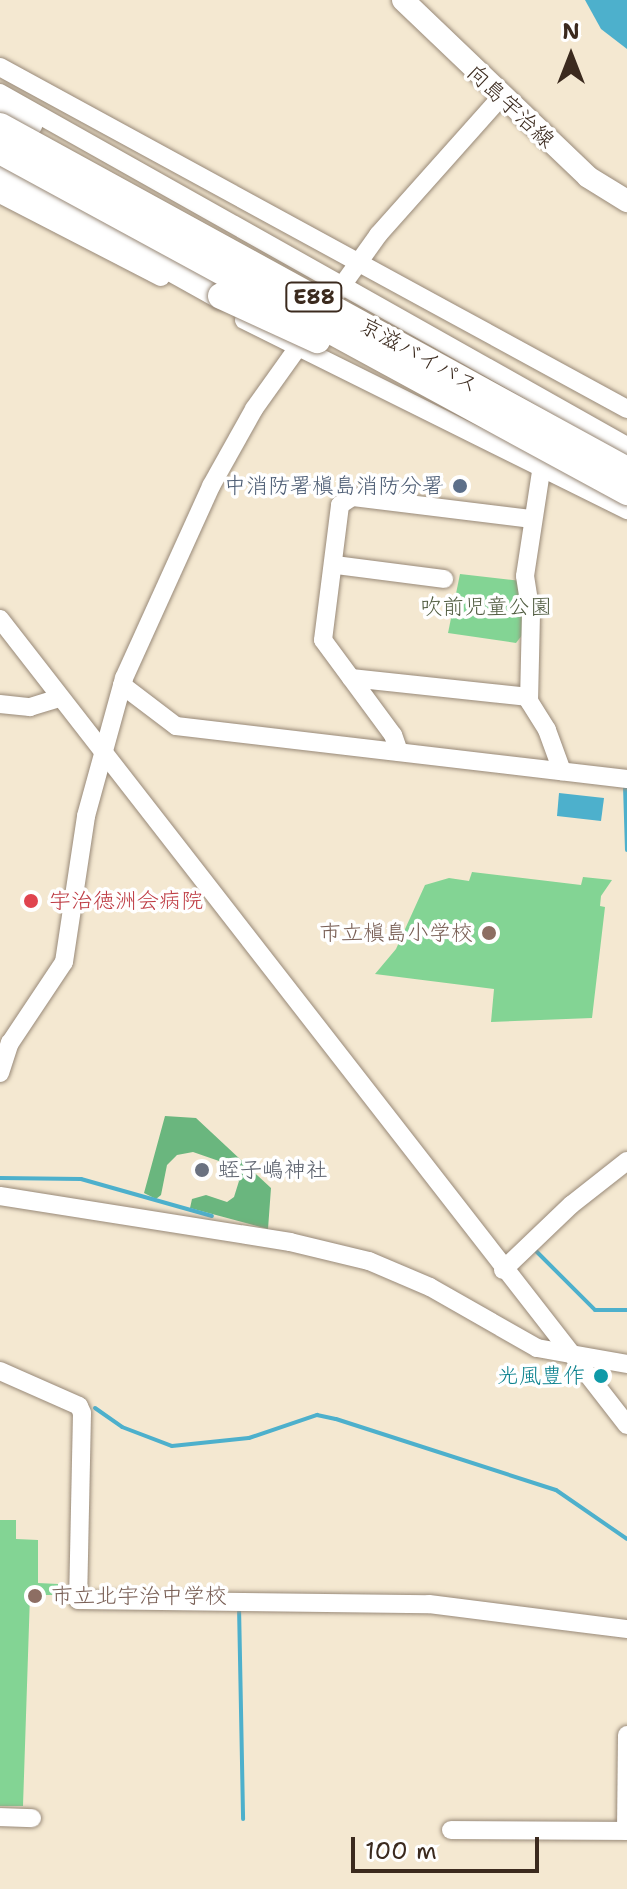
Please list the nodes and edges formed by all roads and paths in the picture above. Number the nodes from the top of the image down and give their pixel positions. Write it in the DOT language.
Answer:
graph roads {
  1 [pos="403,0"];
  2 [pos="0,67"];
  3 [pos="0,93"];
  4 [pos="500,98"];
  5 [pos="0,109"];
  6 [pos="0,126"];
  7 [pos="0,151"];
  8 [pos="0,173"];
  9 [pos="0,194"];
  10 [pos="627,201"];
  11 [pos="351,281"];
  12 [pos="301,349"];
  13 [pos="627,409"];
  14 [pos="492,419"];
  15 [pos="627,446"];
  16 [pos="542,465"];
  17 [pos="627,470"];
  18 [pos="626,506"];
  19 [pos="532,519"];
  20 [pos="336,565"];
  21 [pos="444,579"];
  22 [pos="0,619"];
  23 [pos="351,678"];
  24 [pos="122,685"];
  25 [pos="529,697"];
  26 [pos="60,698"];
  27 [pos="0,704"];
  28 [pos="399,752"];
  29 [pos="107,754"];
  30 [pos="562,771"];
  31 [pos="627,779"];
  32 [pos="0,1073"];
  33 [pos="627,1161"];
  34 [pos="0,1196"];
  35 [pos="503,1270"];
  36 [pos="568,1354"];
  37 [pos="627,1364"];
  38 [pos="0,1371"];
  39 [pos="627,1425"];
  40 [pos="627,1629"];
  41 [pos="627,1735"];
  42 [pos="0,1817"];
  43 [pos="32,1818"];
  44 [pos="451,1830"];
  45 [pos="626,1831"];
  1 -- 4 [label="main road, 向島宇治線"];
  2 -- 11 [label="street"];
  3 -- 11 [label="street"];
  4 -- 10 [label="main road, 向島宇治線"];
  4 -- 11 [label="street"];
  5 -- 11 [label="highway, bridge"];
  6 -- 11 [label="highway, 京滋バイパス / E88, bridge"];
  7 -- 14 [label="highway, 京滋バイパス / E88, bridge"];
  8 -- 14 [label="highway, bridge"];
  9 -- 12 [label="street"];
  11 -- 12 [label="street"];
  11 -- 13 [label="street"];
  11 -- 15 [label="street"];
  11 -- 17 [label="highway, 京滋バイパス / E88, bridge"];
  12 -- 16 [label="street"];
  12 -- 24 [label="street"];
  14 -- 18 [label="highway, 京滋バイパス / E88, bridge"];
  16 -- 18 [label="street"];
  16 -- 19 [label="street"];
  19 -- 20 [label="street"];
  19 -- 25 [label="street"];
  20 -- 21 [label="street"];
  20 -- 23 [label="street"];
  22 -- 26 [label="street"];
  23 -- 25 [label="street"];
  23 -- 28 [label="street"];
  24 -- 28 [label="street"];
  24 -- 29 [label="street"];
  25 -- 30 [label="street"];
  26 -- 27 [label="street"];
  26 -- 29 [label="street"];
  28 -- 30 [label="street"];
  29 -- 32 [label="street"];
  29 -- 35 [label="street"];
  30 -- 31 [label="street"];
  33 -- 35 [label="street"];
  34 -- 36 [label="street"];
  35 -- 36 [label="street"];
  36 -- 37 [label="street"];
  36 -- 39 [label="street"];
  38 -- 40 [label="street"];
  41 -- 45 [label="street"];
  42 -- 43 [label="street"];
  44 -- 45 [label="street"];
}
